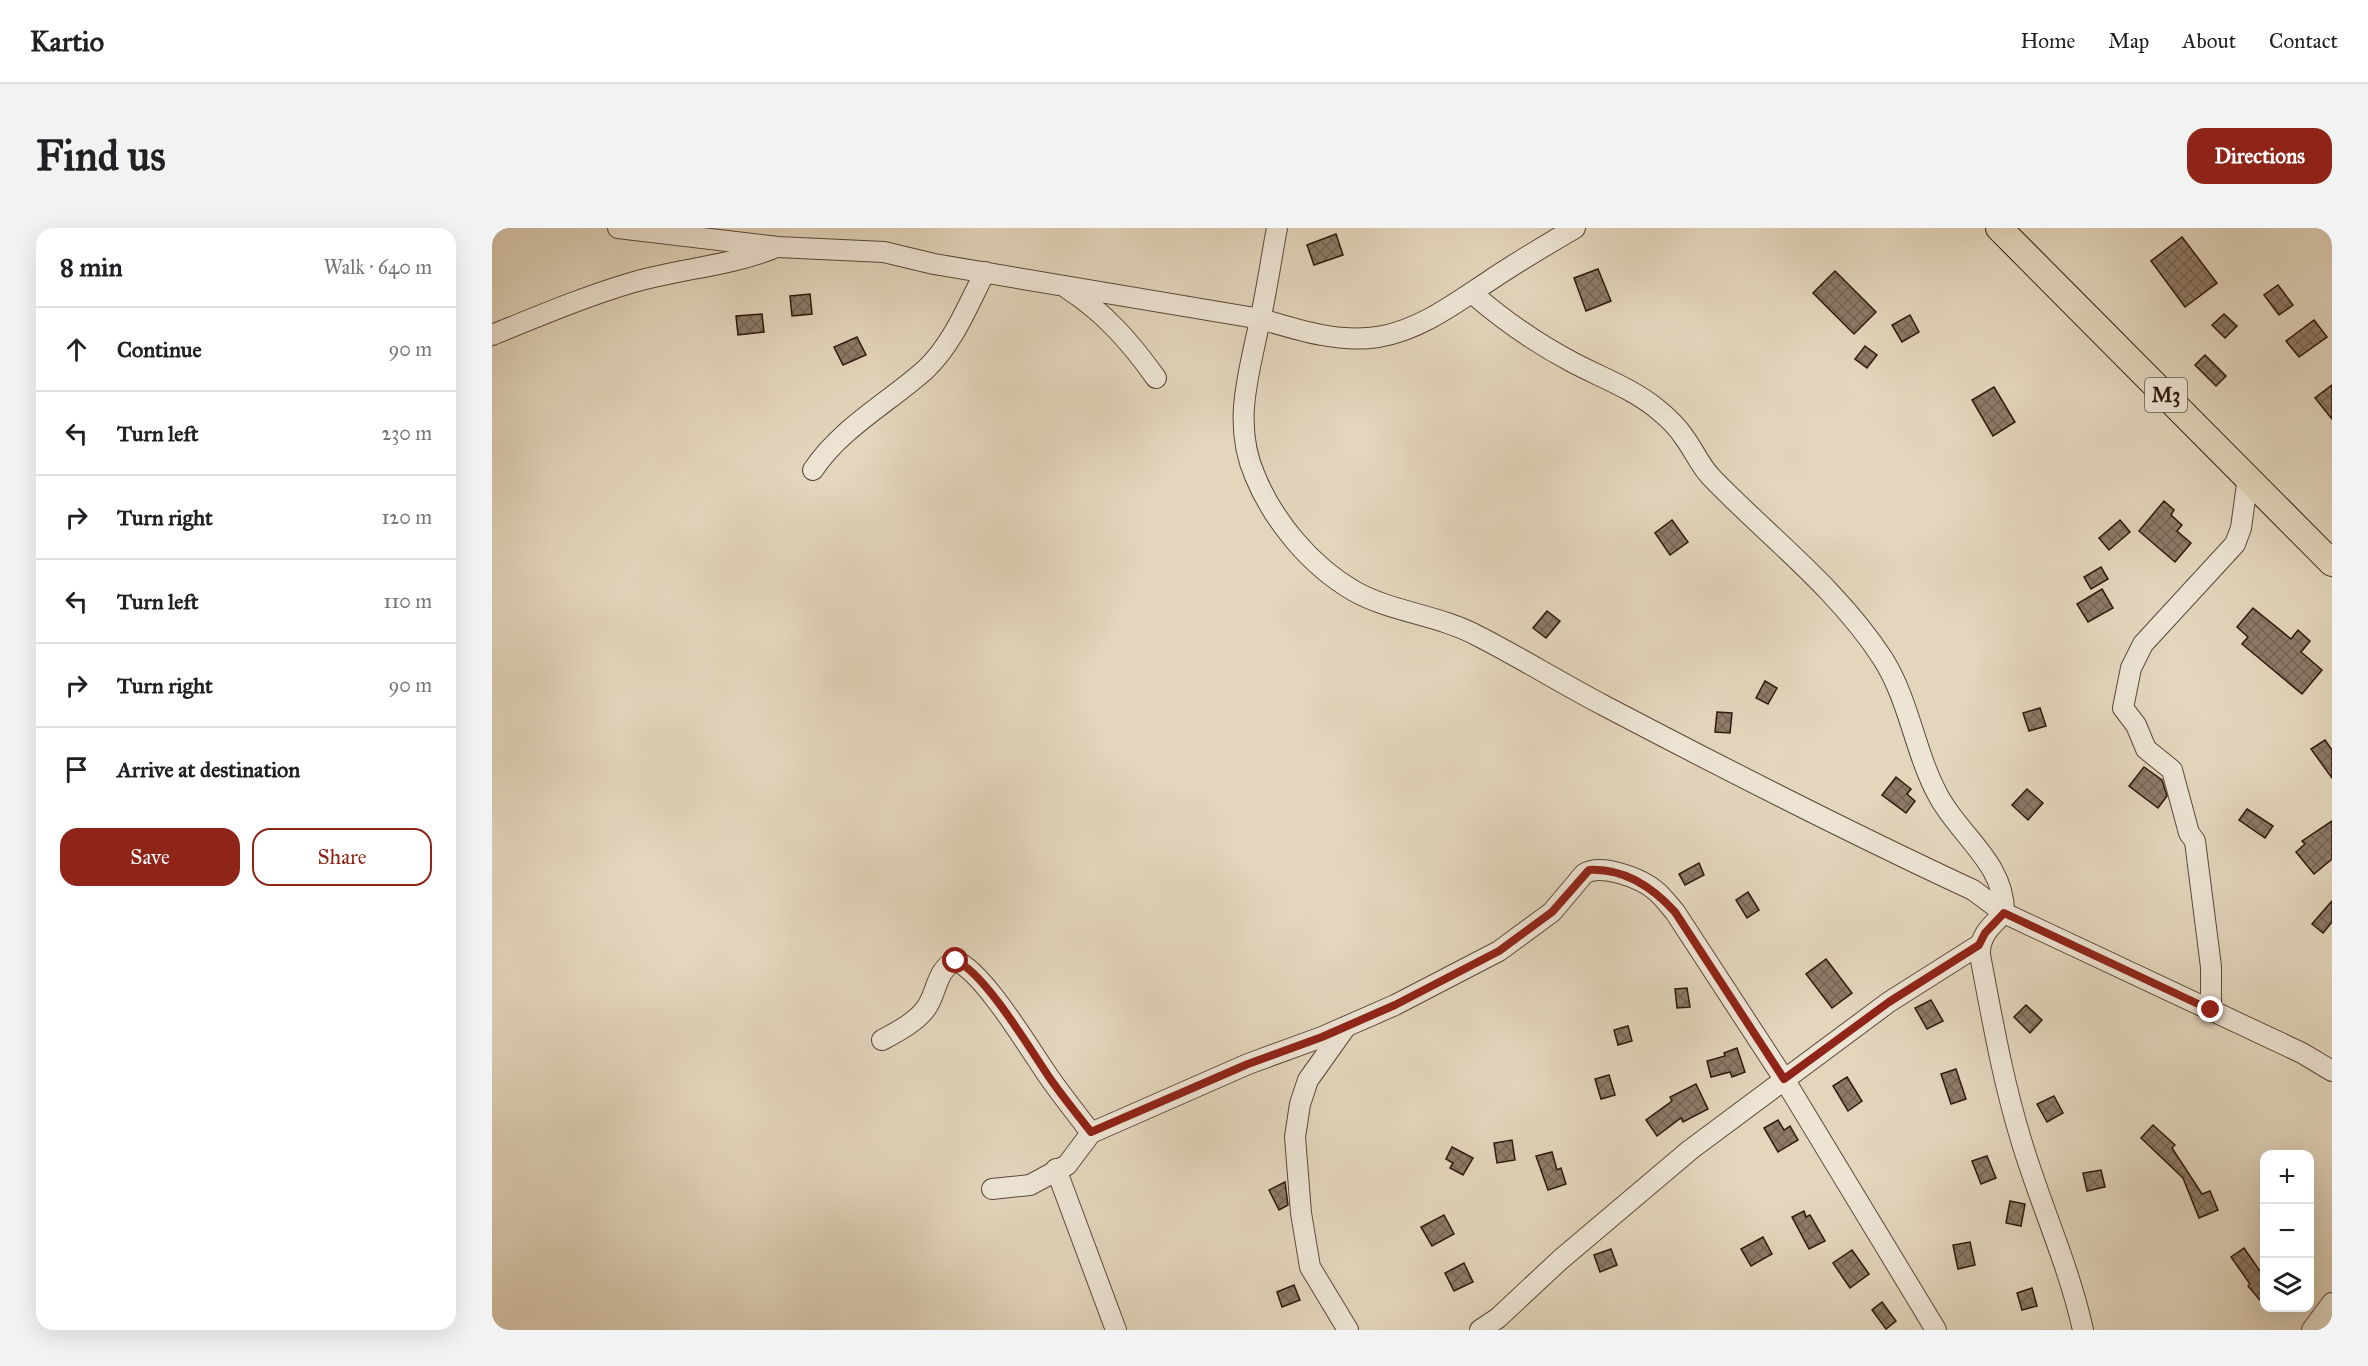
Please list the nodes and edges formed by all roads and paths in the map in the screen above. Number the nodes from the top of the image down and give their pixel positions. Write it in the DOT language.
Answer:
graph roads {
  1 [pos="618,228"];
  2 [pos="1277,228"];
  3 [pos="1575,228"];
  4 [pos="1999,228"];
  5 [pos="778,247"];
  6 [pos="985,272"];
  7 [pos="1060,284"];
  8 [pos="1472,293"];
  9 [pos="1261,319"];
  10 [pos="492,335"];
  11 [pos="1156,378"];
  12 [pos="813,470"];
  13 [pos="2248,477"];
  14 [pos="2332,563"];
  15 [pos="2004,913"];
  16 [pos="1979,945"];
  17 [pos="2211,1010"];
  18 [pos="1347,1026"];
  19 [pos="882,1040"];
  20 [pos="2332,1071"];
  21 [pos="1784,1079"];
  22 [pos="1091,1132"];
  23 [pos="1056,1169"];
  24 [pos="992,1189"];
  25 [pos="2332,1303"];
  26 [pos="1500,1324"];
  27 [pos="1116,1330"];
  28 [pos="1348,1330"];
  29 [pos="1480,1330"];
  30 [pos="1936,1330"];
  31 [pos="2084,1330"];
  32 [pos="2312,1330"];
  1 -- 5 [label="street"];
  2 -- 9 [label="street"];
  3 -- 8 [label="street"];
  4 -- 13 [label="main road, M3"];
  5 -- 6 [label="street"];
  5 -- 10 [label="street"];
  6 -- 7 [label="street"];
  6 -- 12 [label="street"];
  7 -- 9 [label="street"];
  7 -- 11 [label="street"];
  8 -- 9 [label="street"];
  8 -- 15 [label="street"];
  9 -- 15 [label="street"];
  13 -- 14 [label="main road, M3"];
  13 -- 17 [label="street"];
  15 -- 16 [label="street"];
  15 -- 17 [label="street"];
  16 -- 21 [label="street"];
  16 -- 31 [label="street"];
  17 -- 20 [label="street"];
  18 -- 21 [label="street"];
  18 -- 22 [label="street"];
  18 -- 28 [label="street"];
  19 -- 22 [label="street"];
  21 -- 26 [label="street"];
  21 -- 30 [label="street"];
  22 -- 23 [label="street"];
  23 -- 24 [label="street"];
  23 -- 27 [label="street"];
  25 -- 32 [label="street"];
  26 -- 29 [label="street"];
}
